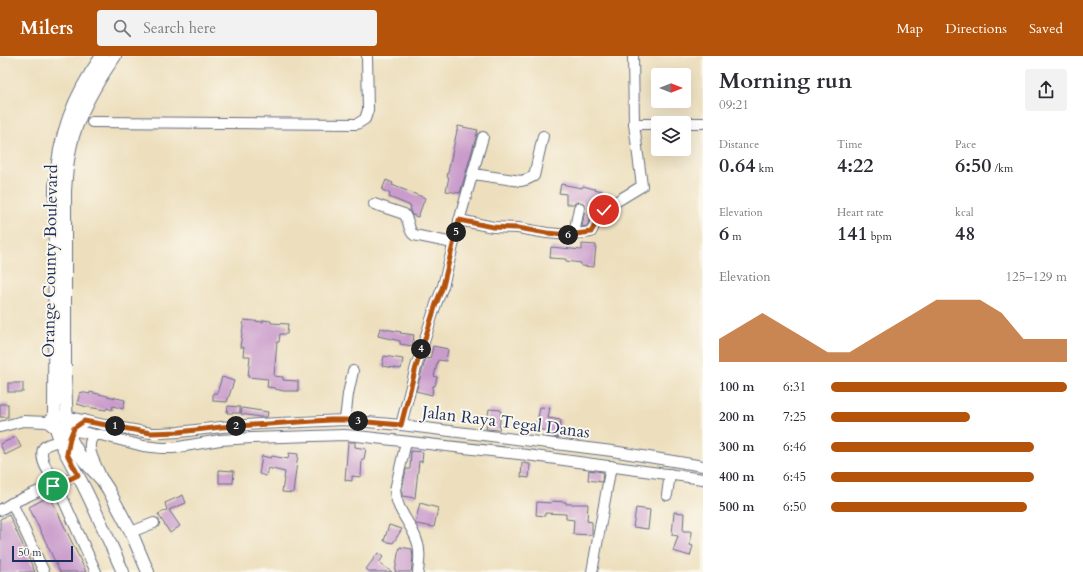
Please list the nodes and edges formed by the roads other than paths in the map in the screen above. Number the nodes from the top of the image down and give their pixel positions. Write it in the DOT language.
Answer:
graph roads {
  1 [pos="102,56"];
  2 [pos="115,56"];
  3 [pos="367,56"];
  4 [pos="633,56"];
  5 [pos="92,122"];
  6 [pos="691,123"];
  7 [pos="703,123"];
  8 [pos="634,124"];
  9 [pos="651,124"];
  10 [pos="543,136"];
  11 [pos="483,137"];
  12 [pos="473,174"];
  13 [pos="374,204"];
  14 [pos="579,208"];
  15 [pos="459,220"];
  16 [pos="574,234"];
  17 [pos="453,243"];
  18 [pos="353,371"];
  19 [pos="345,420"];
  20 [pos="84,421"];
  21 [pos="370,422"];
  22 [pos="401,425"];
  23 [pos="0,427"];
  24 [pos="62,428"];
  25 [pos="95,435"];
  26 [pos="369,437"];
  27 [pos="529,441"];
  28 [pos="406,442"];
  29 [pos="527,455"];
  30 [pos="611,466"];
  31 [pos="703,466"];
  32 [pos="670,474"];
  33 [pos="703,479"];
  34 [pos="76,480"];
  35 [pos="102,480"];
  36 [pos="56,486"];
  37 [pos="667,495"];
  38 [pos="12,503"];
  39 [pos="0,510"];
  40 [pos="154,523"];
  41 [pos="131,532"];
  42 [pos="44,572"];
  43 [pos="96,572"];
  44 [pos="123,572"];
  45 [pos="148,572"];
  46 [pos="418,572"];
  47 [pos="592,572"];
  1 -- 24 [label="main road, Orange County Boulevard"];
  2 -- 24 [label="main road, Orange County Boulevard"];
  3 -- 5 [label="street"];
  4 -- 8 [label="street"];
  6 -- 7 [label="street"];
  8 -- 9 [label="street"];
  8 -- 16 [label="street"];
  10 -- 12 [label="street"];
  11 -- 12 [label="street"];
  12 -- 15 [label="street"];
  13 -- 17 [label="street"];
  14 -- 16 [label="street"];
  15 -- 16 [label="street"];
  15 -- 17 [label="street"];
  17 -- 22 [label="street"];
  18 -- 19 [label="street"];
  19 -- 20 [label="street, Jalan Raya Tegal Danas"];
  19 -- 21 [label="street, Jalan Raya Tegal Danas"];
  20 -- 24 [label="main road"];
  21 -- 22 [label="street, Jalan Raya Tegal Danas"];
  21 -- 26 [label="street"];
  22 -- 27 [label="street, Jalan Raya Tegal Danas"];
  23 -- 24 [label="street, Jalan Raya Tegal Danas"];
  24 -- 25 [label="street, Jalan Raya Tegal Danas"];
  24 -- 34 [label="main road"];
  24 -- 34 [label="street"];
  24 -- 35 [label="main road"];
  25 -- 26 [label="street, Jalan Raya Tegal Danas"];
  25 -- 35 [label="street"];
  26 -- 28 [label="street, Jalan Raya Tegal Danas"];
  27 -- 29 [label="street"];
  27 -- 31 [label="street, Jalan Raya Tegal Danas"];
  28 -- 29 [label="street, Jalan Raya Tegal Danas"];
  28 -- 46 [label="street"];
  29 -- 30 [label="street, Jalan Raya Tegal Danas"];
  30 -- 32 [label="street, Jalan Raya Tegal Danas"];
  30 -- 47 [label="street"];
  32 -- 33 [label="street, Jalan Raya Tegal Danas"];
  32 -- 37 [label="street"];
  34 -- 35 [label="main road"];
  34 -- 36 [label="street"];
  34 -- 44 [label="main road"];
  35 -- 41 [label="main road"];
  36 -- 38 [label="street"];
  36 -- 43 [label="street"];
  38 -- 39 [label="street"];
  38 -- 42 [label="street"];
  40 -- 41 [label="street"];
  41 -- 45 [label="main road"];
}
